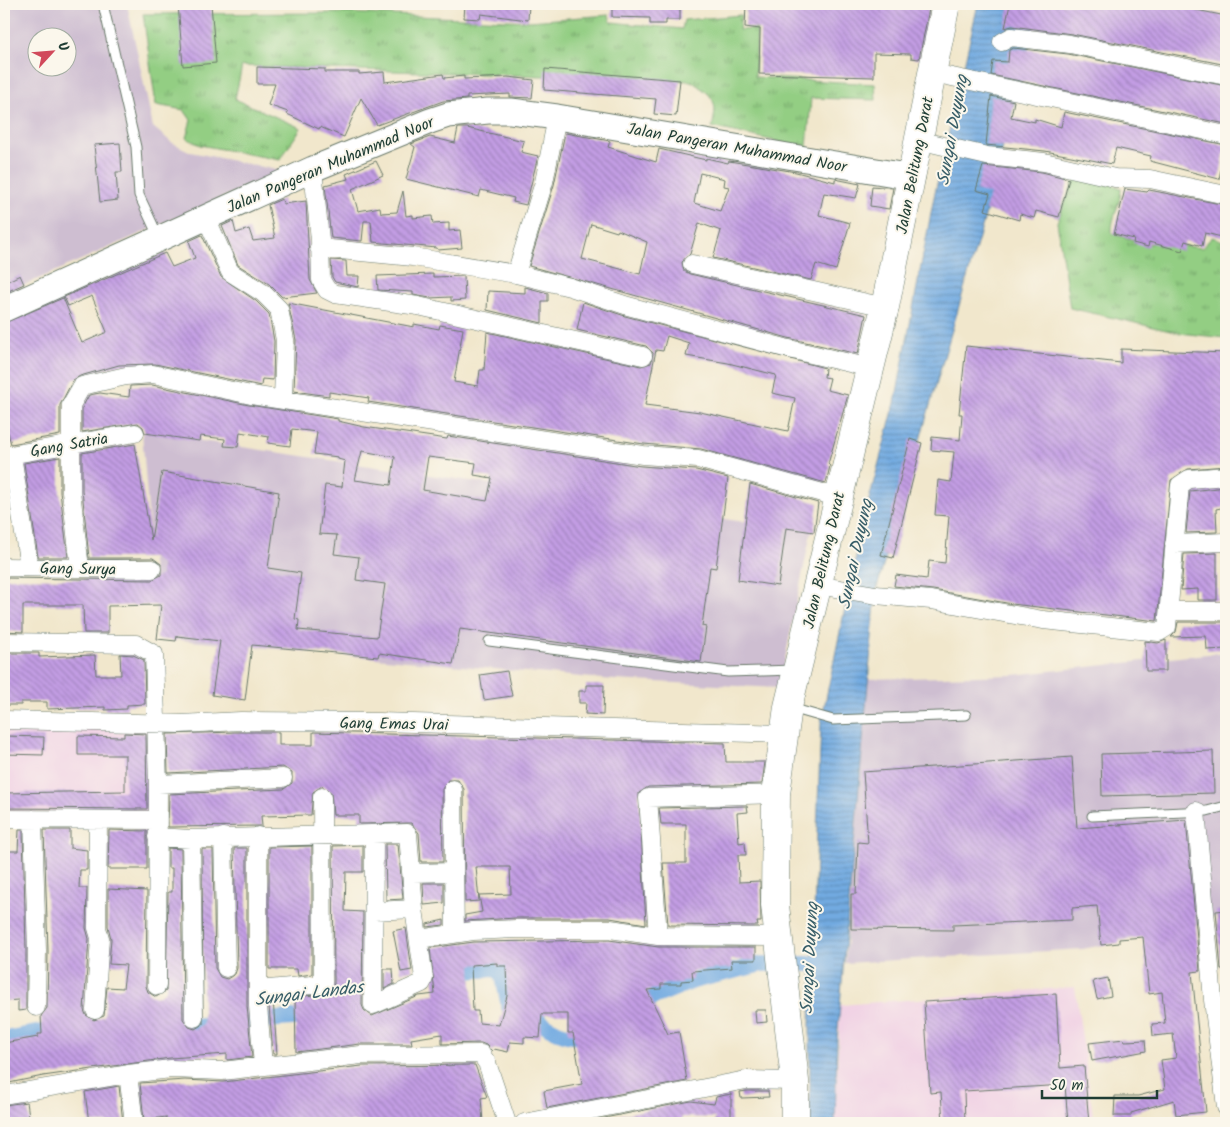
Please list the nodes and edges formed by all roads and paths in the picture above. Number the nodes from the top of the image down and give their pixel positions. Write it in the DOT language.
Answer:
graph roads {
  1 [pos="103,4"];
  2 [pos="946,4"];
  3 [pos="1002,42"];
  4 [pos="941,75"];
  5 [pos="1226,76"];
  6 [pos="557,116"];
  7 [pos="1226,135"];
  8 [pos="918,140"];
  9 [pos="313,169"];
  10 [pos="912,177"];
  11 [pos="1226,195"];
  12 [pos="206,217"];
  13 [pos="159,238"];
  14 [pos="319,248"];
  15 [pos="692,264"];
  16 [pos="516,274"];
  17 [pos="885,306"];
  18 [pos="4,309"];
  19 [pos="643,356"];
  20 [pos="871,368"];
  21 [pos="283,398"];
  22 [pos="135,433"];
  23 [pos="71,443"];
  24 [pos="8,455"];
  25 [pos="1226,476"];
  26 [pos="837,497"];
  27 [pos="1226,542"];
  28 [pos="1174,544"];
  29 [pos="4,567"];
  30 [pos="28,567"];
  31 [pos="80,568"];
  32 [pos="152,569"];
  33 [pos="817,585"];
  34 [pos="1169,611"];
  35 [pos="1226,611"];
  36 [pos="489,641"];
  37 [pos="4,642"];
  38 [pos="796,670"];
  39 [pos="966,715"];
  40 [pos="4,720"];
  41 [pos="786,720"];
  42 [pos="155,722"];
  43 [pos="283,778"];
  44 [pos="158,784"];
  45 [pos="453,789"];
  46 [pos="776,794"];
  47 [pos="322,797"];
  48 [pos="1226,806"];
  49 [pos="1196,811"];
  50 [pos="1092,816"];
  51 [pos="4,819"];
  52 [pos="33,819"];
  53 [pos="98,820"];
  54 [pos="157,829"];
  55 [pos="323,834"];
  56 [pos="374,834"];
  57 [pos="258,836"];
  58 [pos="223,837"];
  59 [pos="191,839"];
  60 [pos="452,872"];
  61 [pos="412,873"];
  62 [pos="414,908"];
  63 [pos="374,911"];
  64 [pos="454,934"];
  65 [pos="658,936"];
  66 [pos="419,939"];
  67 [pos="781,953"];
  68 [pos="226,968"];
  69 [pos="158,986"];
  70 [pos="258,990"];
  71 [pos="36,1007"];
  72 [pos="95,1010"];
  73 [pos="194,1018"];
  74 [pos="263,1066"];
  75 [pos="128,1074"];
  76 [pos="795,1081"];
  77 [pos="4,1095"];
  78 [pos="1226,1106"];
  79 [pos="134,1123"];
  80 [pos="507,1123"];
  81 [pos="524,1123"];
  82 [pos="795,1123"];
  1 -- 13 [label="lane"];
  2 -- 4 [label="main road, Jalan Belitung Darat"];
  3 -- 5 [label="street"];
  4 -- 7 [label="street"];
  4 -- 8 [label="main road, Jalan Belitung Darat"];
  6 -- 9 [label="main road, Jalan Pangeran Muhammad Noor"];
  6 -- 10 [label="main road, Jalan Pangeran Muhammad Noor"];
  6 -- 16 [label="street"];
  8 -- 10 [label="main road, Jalan Belitung Darat"];
  8 -- 11 [label="street"];
  9 -- 12 [label="main road, Jalan Pangeran Muhammad Noor"];
  9 -- 14 [label="street"];
  10 -- 17 [label="main road, Jalan Belitung Darat"];
  12 -- 13 [label="main road, Jalan Pangeran Muhammad Noor"];
  12 -- 21 [label="street"];
  13 -- 18 [label="main road, Jalan Pangeran Muhammad Noor"];
  14 -- 16 [label="street"];
  14 -- 19 [label="street"];
  15 -- 17 [label="street"];
  16 -- 20 [label="street"];
  17 -- 20 [label="main road, Jalan Belitung Darat"];
  20 -- 26 [label="main road, Jalan Belitung Darat"];
  21 -- 23 [label="street"];
  21 -- 26 [label="street"];
  22 -- 23 [label="street, Gang Satria"];
  23 -- 24 [label="street, Gang Satria"];
  23 -- 31 [label="street"];
  24 -- 30 [label="street"];
  25 -- 28 [label="street"];
  26 -- 33 [label="main road, Jalan Belitung Darat"];
  27 -- 28 [label="street"];
  28 -- 34 [label="street"];
  29 -- 30 [label="street, Gang Surya"];
  30 -- 31 [label="street, Gang Surya"];
  31 -- 32 [label="street, Gang Surya"];
  33 -- 34 [label="street"];
  33 -- 38 [label="main road, Jalan Belitung Darat"];
  34 -- 35 [label="street"];
  36 -- 38 [label="lane"];
  37 -- 42 [label="street"];
  38 -- 41 [label="main road, Jalan Belitung Darat"];
  39 -- 41 [label="lane"];
  40 -- 42 [label="street, Gang Emas Urai"];
  41 -- 42 [label="street, Gang Emas Urai"];
  41 -- 46 [label="main road, Jalan Belitung Darat"];
  42 -- 44 [label="street"];
  43 -- 44 [label="street"];
  44 -- 54 [label="street"];
  45 -- 60 [label="street"];
  46 -- 65 [label="street"];
  46 -- 67 [label="main road, Jalan Belitung Darat"];
  47 -- 55 [label="street"];
  48 -- 49 [label="lane"];
  49 -- 50 [label="lane"];
  49 -- 78 [label="street"];
  51 -- 52 [label="street"];
  52 -- 53 [label="street"];
  52 -- 71 [label="street"];
  53 -- 54 [label="street"];
  53 -- 72 [label="street"];
  54 -- 59 [label="street"];
  54 -- 69 [label="street"];
  55 -- 56 [label="street"];
  55 -- 57 [label="street"];
  55 -- 70 [label="street"];
  56 -- 61 [label="street"];
  56 -- 63 [label="street"];
  57 -- 58 [label="street"];
  57 -- 70 [label="street"];
  58 -- 59 [label="street"];
  58 -- 68 [label="street"];
  59 -- 73 [label="street"];
  60 -- 61 [label="street"];
  60 -- 64 [label="street"];
  61 -- 62 [label="street"];
  62 -- 63 [label="street"];
  62 -- 66 [label="street"];
  63 -- 66 [label="street"];
  64 -- 65 [label="street"];
  64 -- 66 [label="street"];
  65 -- 67 [label="street"];
  67 -- 76 [label="main road, Jalan Belitung Darat"];
  70 -- 74 [label="street"];
  74 -- 75 [label="street"];
  74 -- 80 [label="street"];
  75 -- 77 [label="street"];
  75 -- 79 [label="street"];
  76 -- 81 [label="street"];
  76 -- 82 [label="main road, Jalan Belitung Darat"];
}
